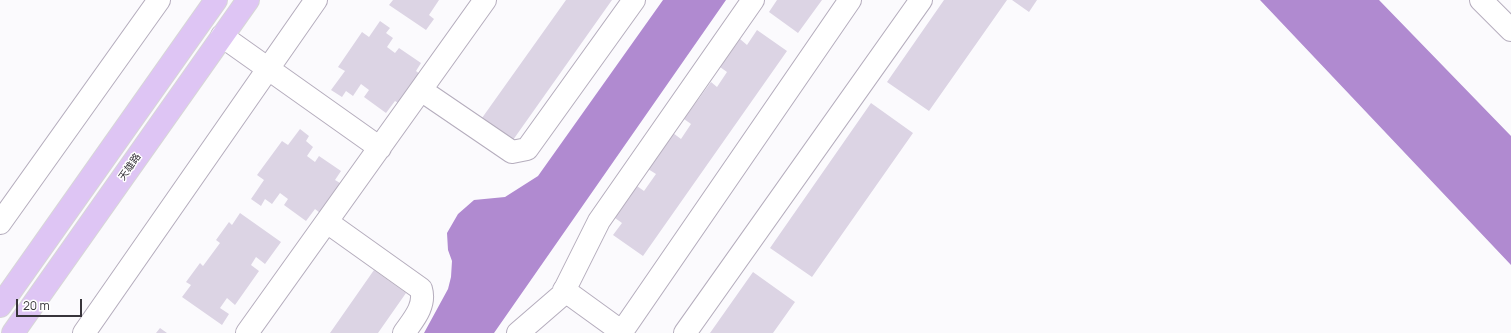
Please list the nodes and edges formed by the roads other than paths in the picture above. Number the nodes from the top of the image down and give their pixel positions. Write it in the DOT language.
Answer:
graph roads {
  1 [pos="159,0"];
  2 [pos="216,0"];
  3 [pos="248,0"];
  4 [pos="316,0"];
  5 [pos="485,0"];
  6 [pos="634,0"];
  7 [pos="753,0"];
  8 [pos="850,0"];
  9 [pos="921,0"];
  10 [pos="1481,0"];
  11 [pos="1511,30"];
  12 [pos="222,36"];
  13 [pos="421,90"];
  14 [pos="380,148"];
  15 [pos="327,222"];
  16 [pos="0,223"];
  17 [pos="564,290"];
  18 [pos="0,306"];
  19 [pos="622,332"];
  20 [pos="13,333"];
  21 [pos="84,333"];
  22 [pos="247,333"];
  23 [pos="404,333"];
  24 [pos="518,333"];
  25 [pos="685,333"];
  1 -- 16 [label="street"];
  2 -- 18 [label="main road"];
  3 -- 12 [label="main road, 天雄路"];
  4 -- 21 [label="street"];
  5 -- 13 [label="street"];
  6 -- 13 [label="street"];
  7 -- 17 [label="street"];
  8 -- 19 [label="street"];
  9 -- 25 [label="street"];
  10 -- 11 [label="street"];
  12 -- 14 [label="street"];
  12 -- 20 [label="main road, 天雄路"];
  13 -- 14 [label="street"];
  14 -- 15 [label="street"];
  15 -- 22 [label="street"];
  15 -- 23 [label="street"];
  17 -- 19 [label="street"];
  17 -- 24 [label="street"];
}
